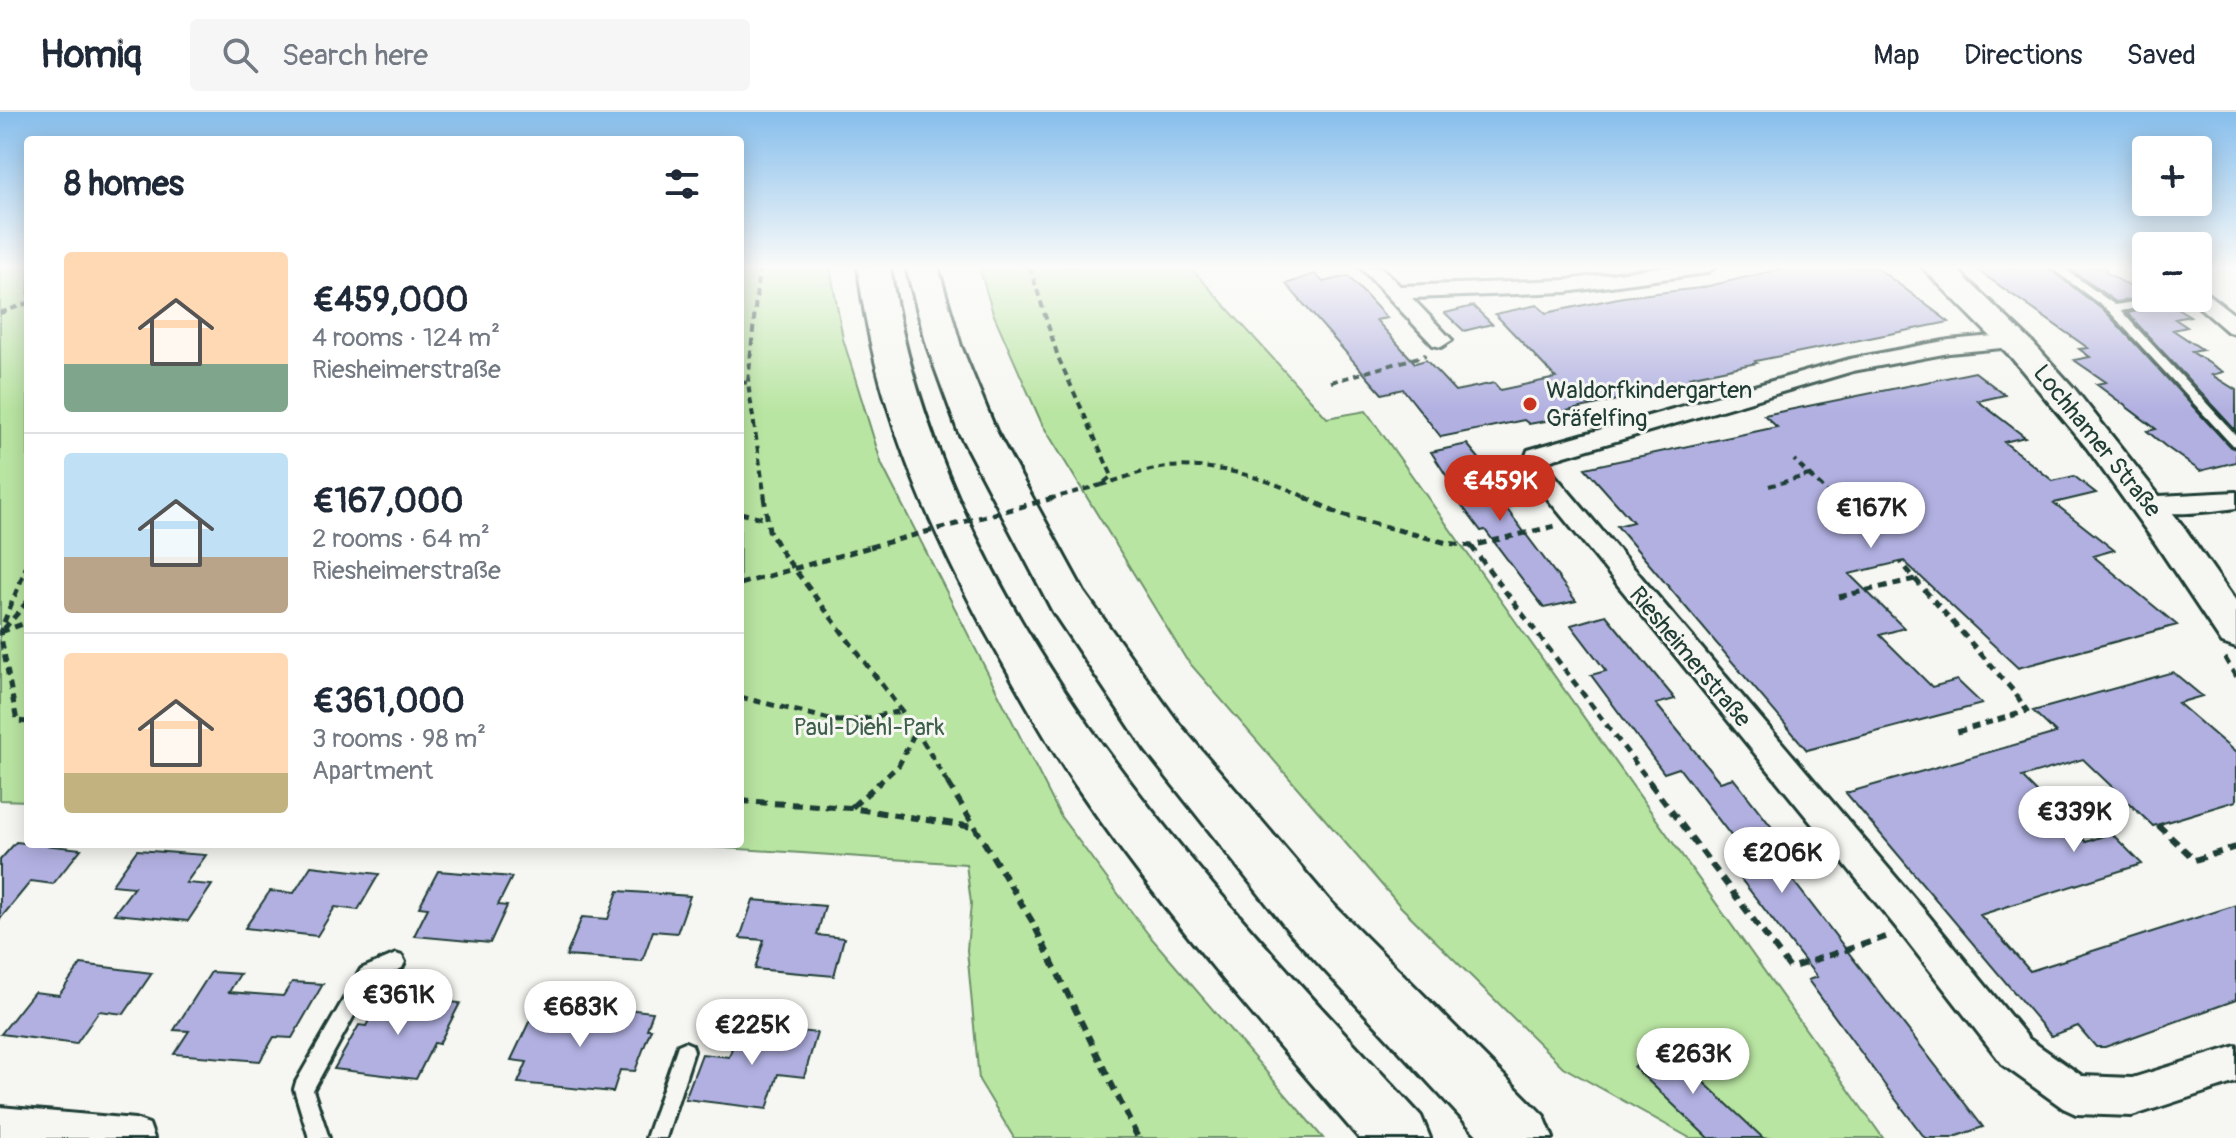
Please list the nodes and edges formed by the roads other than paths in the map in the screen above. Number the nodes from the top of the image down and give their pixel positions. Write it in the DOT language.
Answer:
graph roads {
  1 [pos="881,315"];
  2 [pos="935,315"];
  3 [pos="1417,315"];
  4 [pos="1987,315"];
  5 [pos="2118,315"];
  6 [pos="1441,340"];
  7 [pos="2015,341"];
  8 [pos="2236,442"];
  9 [pos="2236,500"];
  10 [pos="2149,503"];
  11 [pos="2236,633"];
  12 [pos="396,962"];
  13 [pos="685,1051"];
  14 [pos="2236,1064"];
  15 [pos="0,1126"];
  16 [pos="135,1138"];
  17 [pos="319,1138"];
  18 [pos="656,1138"];
  19 [pos="1399,1138"];
  20 [pos="1522,1138"];
  1 -- 19 [label="highway"];
  2 -- 20 [label="highway"];
  3 -- 6 [label="street"];
  4 -- 7 [label="street, Lochhamer Straße"];
  5 -- 8 [label="lane"];
  7 -- 10 [label="street, Lochhamer Straße"];
  7 -- 14 [label="street, Riesheimerstraße"];
  9 -- 10 [label="street"];
  10 -- 11 [label="street, Lochhamer Straße"];
  12 -- 17 [label="lane"];
  13 -- 18 [label="lane"];
  15 -- 16 [label="street"];
}
